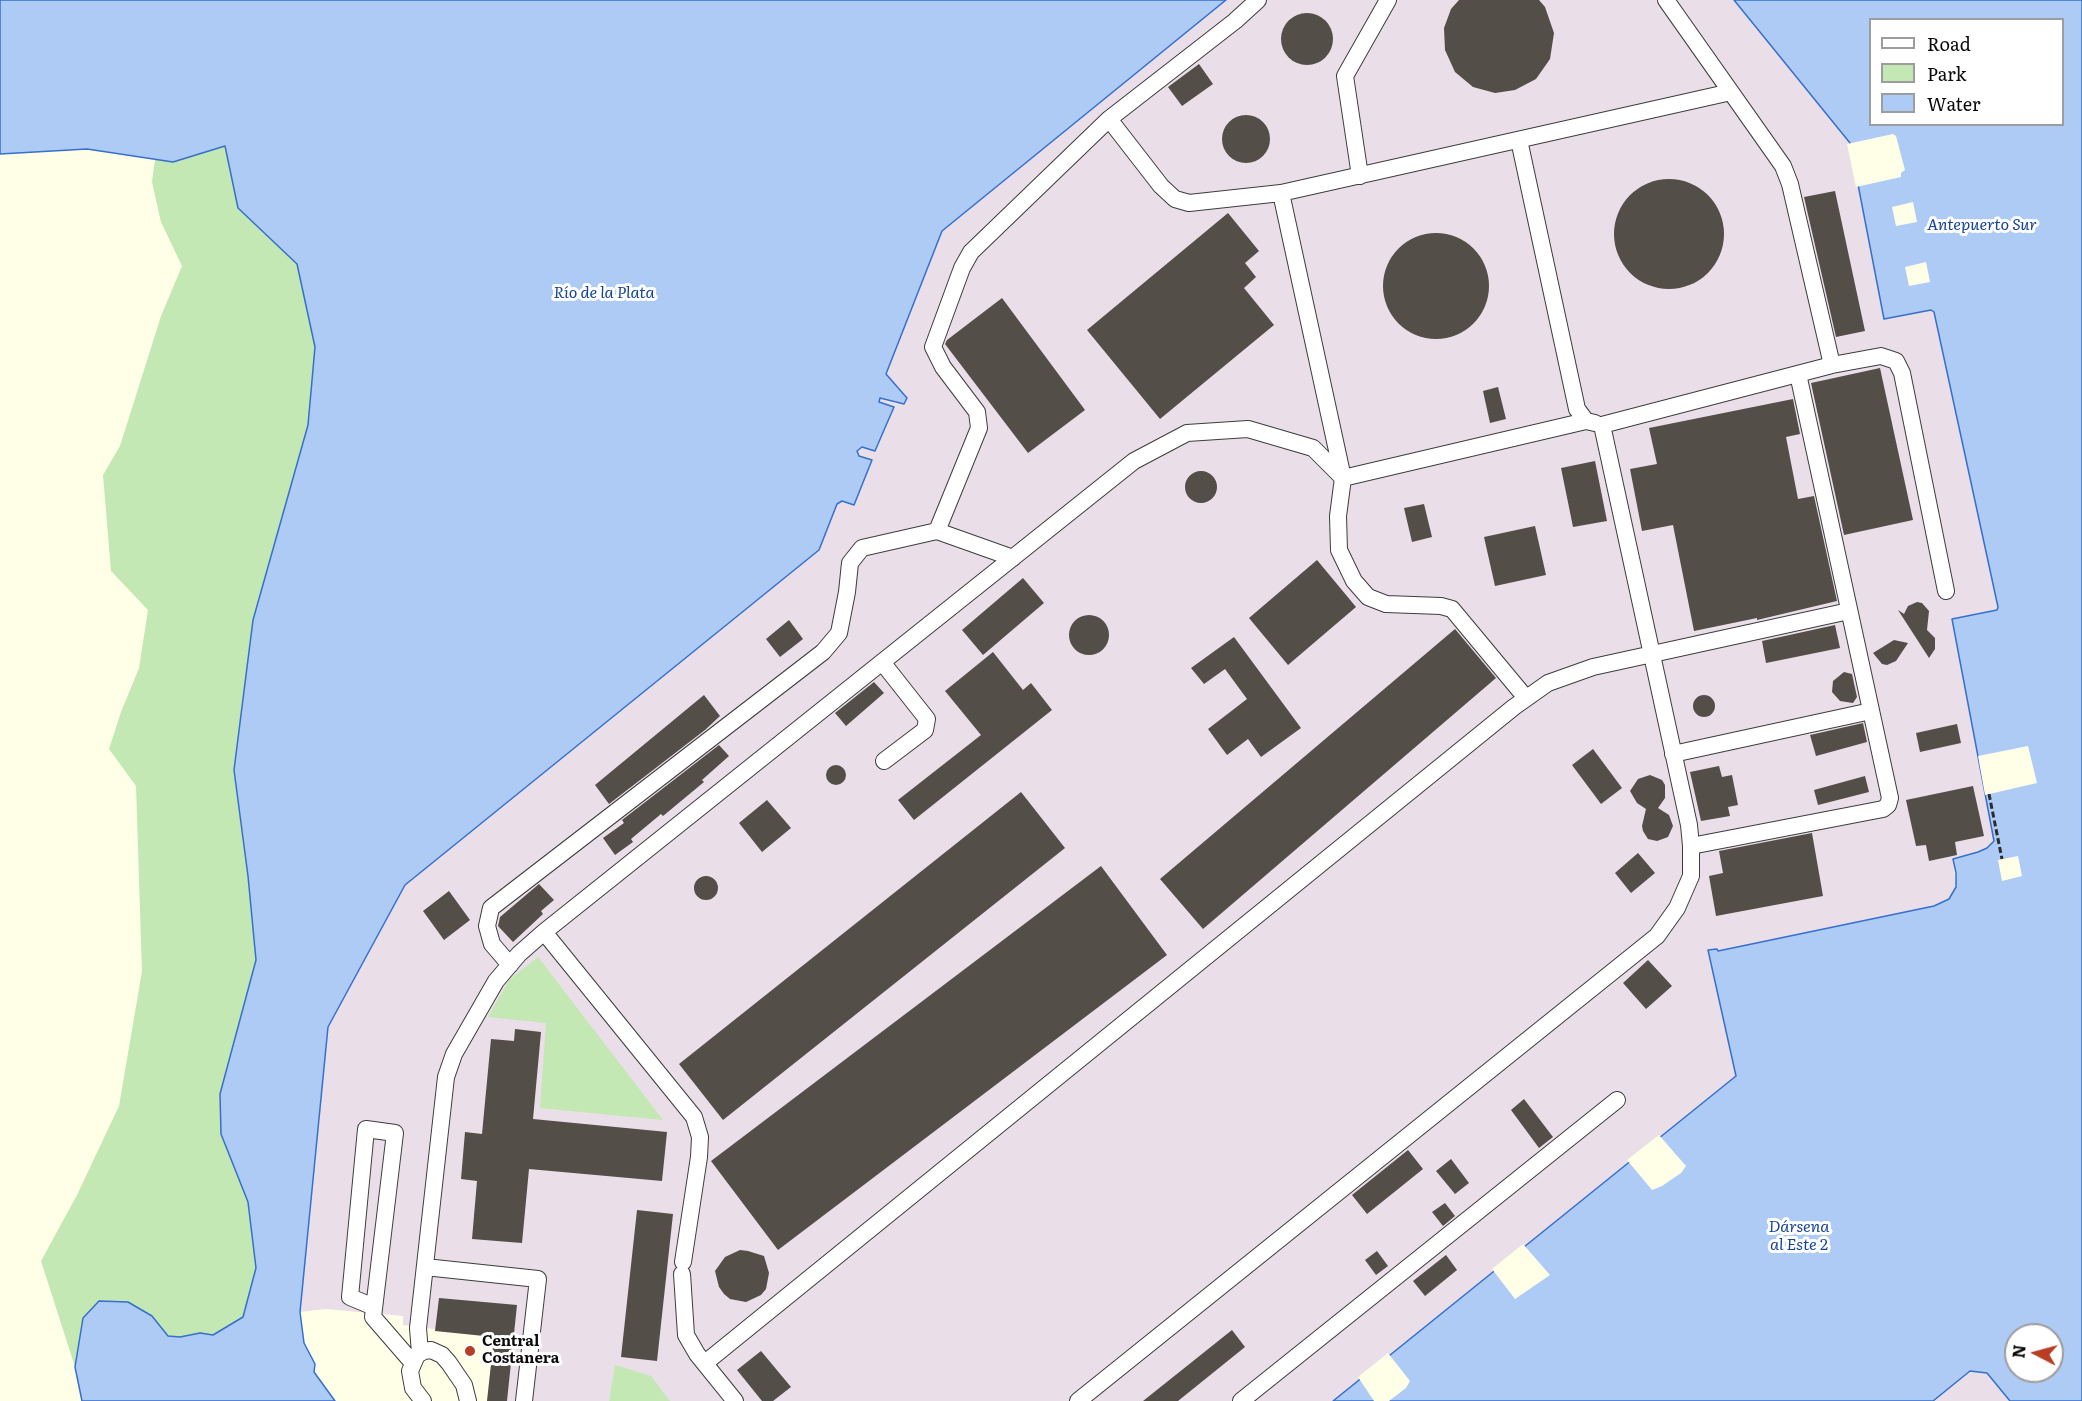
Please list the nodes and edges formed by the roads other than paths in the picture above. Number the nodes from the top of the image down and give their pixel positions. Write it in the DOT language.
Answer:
graph roads {
  1 [pos="1258,0"];
  2 [pos="1388,0"];
  3 [pos="1666,0"];
  4 [pos="1731,92"];
  5 [pos="1109,119"];
  6 [pos="1519,140"];
  7 [pos="1360,176"];
  8 [pos="1281,193"];
  9 [pos="1832,365"];
  10 [pos="1798,374"];
  11 [pos="1594,423"];
  12 [pos="1343,478"];
  13 [pos="936,531"];
  14 [pos="1013,558"];
  15 [pos="1946,591"];
  16 [pos="1849,611"];
  17 [pos="1652,654"];
  18 [pos="882,662"];
  19 [pos="1526,698"];
  20 [pos="1871,711"];
  21 [pos="1673,754"];
  22 [pos="884,761"];
  23 [pos="1692,846"];
  24 [pos="544,932"];
  25 [pos="510,965"];
  26 [pos="1617,1100"];
  27 [pos="425,1267"];
  28 [pos="374,1306"];
  29 [pos="416,1358"];
  30 [pos="705,1363"];
  31 [pos="423,1401"];
  32 [pos="468,1401"];
  33 [pos="524,1401"];
  34 [pos="735,1401"];
  35 [pos="1078,1401"];
  36 [pos="1241,1401"];
  1 -- 5 [label="street"];
  2 -- 7 [label="street"];
  3 -- 4 [label="street"];
  4 -- 6 [label="street"];
  4 -- 9 [label="street"];
  5 -- 8 [label="street"];
  5 -- 13 [label="street"];
  6 -- 7 [label="street"];
  6 -- 11 [label="street"];
  7 -- 8 [label="street"];
  8 -- 12 [label="street"];
  9 -- 10 [label="street"];
  9 -- 15 [label="street"];
  10 -- 11 [label="street"];
  10 -- 16 [label="street"];
  11 -- 12 [label="street"];
  11 -- 17 [label="street"];
  12 -- 14 [label="street"];
  12 -- 19 [label="street"];
  13 -- 14 [label="street"];
  13 -- 25 [label="street"];
  14 -- 18 [label="street"];
  16 -- 17 [label="street"];
  16 -- 20 [label="street"];
  17 -- 19 [label="street"];
  17 -- 21 [label="street"];
  18 -- 22 [label="street"];
  18 -- 24 [label="street"];
  19 -- 30 [label="street"];
  20 -- 21 [label="street"];
  20 -- 23 [label="street"];
  21 -- 23 [label="street"];
  23 -- 35 [label="street"];
  24 -- 25 [label="street"];
  24 -- 30 [label="street"];
  25 -- 27 [label="street"];
  26 -- 36 [label="street"];
  27 -- 29 [label="street"];
  27 -- 33 [label="street"];
  28 -- 28 [label="street"];
  28 -- 29 [label="street"];
  29 -- 31 [label="street"];
  29 -- 32 [label="street"];
  30 -- 34 [label="street"];
}
